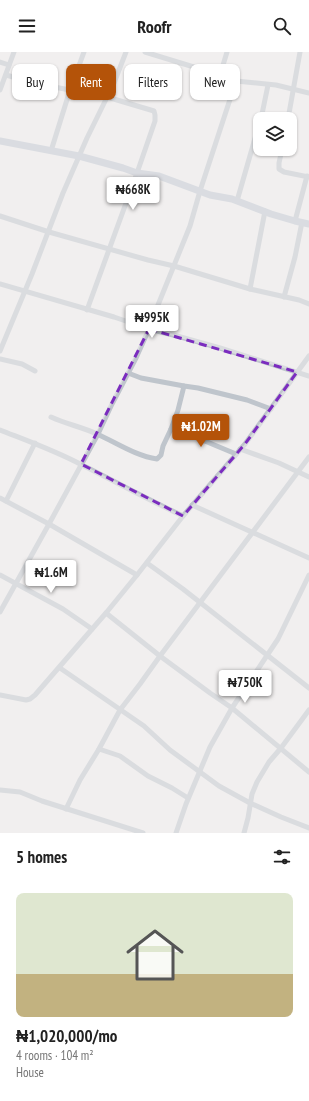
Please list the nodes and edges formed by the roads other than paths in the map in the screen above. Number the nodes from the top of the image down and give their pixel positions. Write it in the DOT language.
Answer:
graph roads {
  1 [pos="14,52"];
  2 [pos="84,52"];
  3 [pos="126,52"];
  4 [pos="145,52"];
  5 [pos="227,52"];
  6 [pos="300,52"];
  7 [pos="0,62"];
  8 [pos="80,64"];
  9 [pos="223,64"];
  10 [pos="9,65"];
  11 [pos="190,66"];
  12 [pos="6,75"];
  13 [pos="116,78"];
  14 [pos="240,82"];
  15 [pos="268,85"];
  16 [pos="66,89"];
  17 [pos="0,90"];
  18 [pos="294,90"];
  19 [pos="309,93"];
  20 [pos="67,100"];
  21 [pos="106,100"];
  22 [pos="116,100"];
  23 [pos="230,100"];
  24 [pos="262,112"];
  25 [pos="289,112"];
  26 [pos="0,142"];
  27 [pos="253,145"];
  28 [pos="51,151"];
  29 [pos="79,156"];
  30 [pos="280,156"];
  31 [pos="137,173"];
  32 [pos="308,177"];
  33 [pos="200,191"];
  34 [pos="237,201"];
  35 [pos="265,211"];
  36 [pos="0,216"];
  37 [pos="302,223"];
  38 [pos="49,232"];
  39 [pos="110,248"];
  40 [pos="174,266"];
  41 [pos="0,284"];
  42 [pos="250,289"];
  43 [pos="25,292"];
  44 [pos="284,297"];
  45 [pos="309,304"];
  46 [pos="87,310"];
  47 [pos="149,329"];
  48 [pos="0,351"];
  49 [pos="309,356"];
  50 [pos="0,359"];
  51 [pos="35,371"];
  52 [pos="297,372"];
  53 [pos="128,373"];
  54 [pos="309,376"];
  55 [pos="184,386"];
  56 [pos="271,409"];
  57 [pos="51,416"];
  58 [pos="171,429"];
  59 [pos="0,430"];
  60 [pos="98,434"];
  61 [pos="35,443"];
  62 [pos="240,449"];
  63 [pos="236,454"];
  64 [pos="309,456"];
  65 [pos="81,464"];
  66 [pos="297,472"];
  67 [pos="309,477"];
  68 [pos="0,498"];
  69 [pos="6,500"];
  70 [pos="192,505"];
  71 [pos="183,516"];
  72 [pos="49,524"];
  73 [pos="253,532"];
  74 [pos="309,558"];
  75 [pos="147,563"];
  76 [pos="0,575"];
  77 [pos="137,575"];
  78 [pos="309,575"];
  79 [pos="15,584"];
  80 [pos="200,604"];
  81 [pos="0,612"];
  82 [pos="106,613"];
  83 [pos="92,629"];
  84 [pos="267,655"];
  85 [pos="160,656"];
  86 [pos="60,668"];
  87 [pos="309,688"];
  88 [pos="0,695"];
  89 [pos="232,708"];
  90 [pos="120,710"];
  91 [pos="309,710"];
  92 [pos="281,748"];
  93 [pos="99,749"];
  94 [pos="199,771"];
  95 [pos="309,772"];
  96 [pos="0,790"];
  97 [pos="188,798"];
  98 [pos="250,803"];
  99 [pos="66,809"];
  100 [pos="309,828"];
  101 [pos="143,833"];
  102 [pos="176,833"];
  103 [pos="244,833"];
  1 -- 10 [label="street"];
  2 -- 8 [label="street"];
  3 -- 13 [label="street"];
  4 -- 11 [label="street"];
  5 -- 9 [label="street"];
  6 -- 18 [label="street"];
  7 -- 10 [label="street"];
  10 -- 12 [label="street"];
  12 -- 16 [label="street"];
  12 -- 17 [label="street"];
  14 -- 15 [label="street"];
  15 -- 18 [label="street"];
  15 -- 24 [label="street"];
  18 -- 19 [label="street"];
  18 -- 25 [label="street"];
  20 -- 28 [label="street"];
  21 -- 29 [label="street"];
  22 -- 31 [label="street"];
  23 -- 33 [label="street"];
  26 -- 28 [label="main road"];
  27 -- 34 [label="street"];
  28 -- 29 [label="main road"];
  29 -- 31 [label="main road"];
  29 -- 38 [label="street"];
  30 -- 32 [label="street"];
  31 -- 33 [label="main road"];
  31 -- 39 [label="street"];
  32 -- 37 [label="street"];
  33 -- 34 [label="main road"];
  33 -- 40 [label="street"];
  34 -- 35 [label="main road"];
  35 -- 37 [label="main road"];
  35 -- 42 [label="street"];
  36 -- 38 [label="street"];
  37 -- 44 [label="street"];
  38 -- 39 [label="street"];
  38 -- 43 [label="street"];
  39 -- 40 [label="street"];
  39 -- 46 [label="street"];
  40 -- 42 [label="street"];
  40 -- 47 [label="street"];
  41 -- 43 [label="street"];
  42 -- 44 [label="street"];
  43 -- 46 [label="street"];
  43 -- 48 [label="street"];
  44 -- 45 [label="street"];
  46 -- 47 [label="street"];
  47 -- 52 [label="street"];
  47 -- 53 [label="street"];
  49 -- 52 [label="street"];
  50 -- 51 [label="street"];
  52 -- 54 [label="street"];
  52 -- 56 [label="street"];
  53 -- 55 [label="street"];
  53 -- 60 [label="street"];
  55 -- 56 [label="street"];
  55 -- 58 [label="street"];
  56 -- 62 [label="street"];
  57 -- 60 [label="street"];
  58 -- 60 [label="street"];
  58 -- 63 [label="street"];
  59 -- 61 [label="street"];
  60 -- 65 [label="street"];
  61 -- 65 [label="street"];
  61 -- 69 [label="street"];
  62 -- 63 [label="street"];
  62 -- 66 [label="street"];
  63 -- 70 [label="street"];
  64 -- 66 [label="street"];
  65 -- 71 [label="street"];
  65 -- 72 [label="street"];
  66 -- 67 [label="street"];
  66 -- 73 [label="street"];
  68 -- 69 [label="street"];
  69 -- 72 [label="street"];
  70 -- 71 [label="street"];
  70 -- 73 [label="street"];
  71 -- 75 [label="street"];
  72 -- 77 [label="street"];
  72 -- 79 [label="street"];
  73 -- 74 [label="street"];
  73 -- 80 [label="street"];
  75 -- 77 [label="street"];
  75 -- 80 [label="street"];
  76 -- 79 [label="street"];
  77 -- 82 [label="street"];
  78 -- 84 [label="street"];
  79 -- 81 [label="street"];
  79 -- 83 [label="street"];
  80 -- 84 [label="street"];
  80 -- 85 [label="street"];
  82 -- 83 [label="street"];
  82 -- 85 [label="street"];
  83 -- 86 [label="street"];
  84 -- 87 [label="street"];
  84 -- 89 [label="street"];
  85 -- 89 [label="street"];
  85 -- 90 [label="street"];
  86 -- 88 [label="street"];
  86 -- 90 [label="street"];
  89 -- 92 [label="street"];
  89 -- 94 [label="street"];
  90 -- 93 [label="street"];
  90 -- 94 [label="street"];
  91 -- 92 [label="street"];
  92 -- 95 [label="street"];
  92 -- 98 [label="street"];
  93 -- 97 [label="street"];
  93 -- 99 [label="street"];
  94 -- 97 [label="street"];
  94 -- 98 [label="street"];
  96 -- 99 [label="street"];
  97 -- 102 [label="street"];
  98 -- 100 [label="street"];
  98 -- 103 [label="street"];
  99 -- 101 [label="street"];
}
